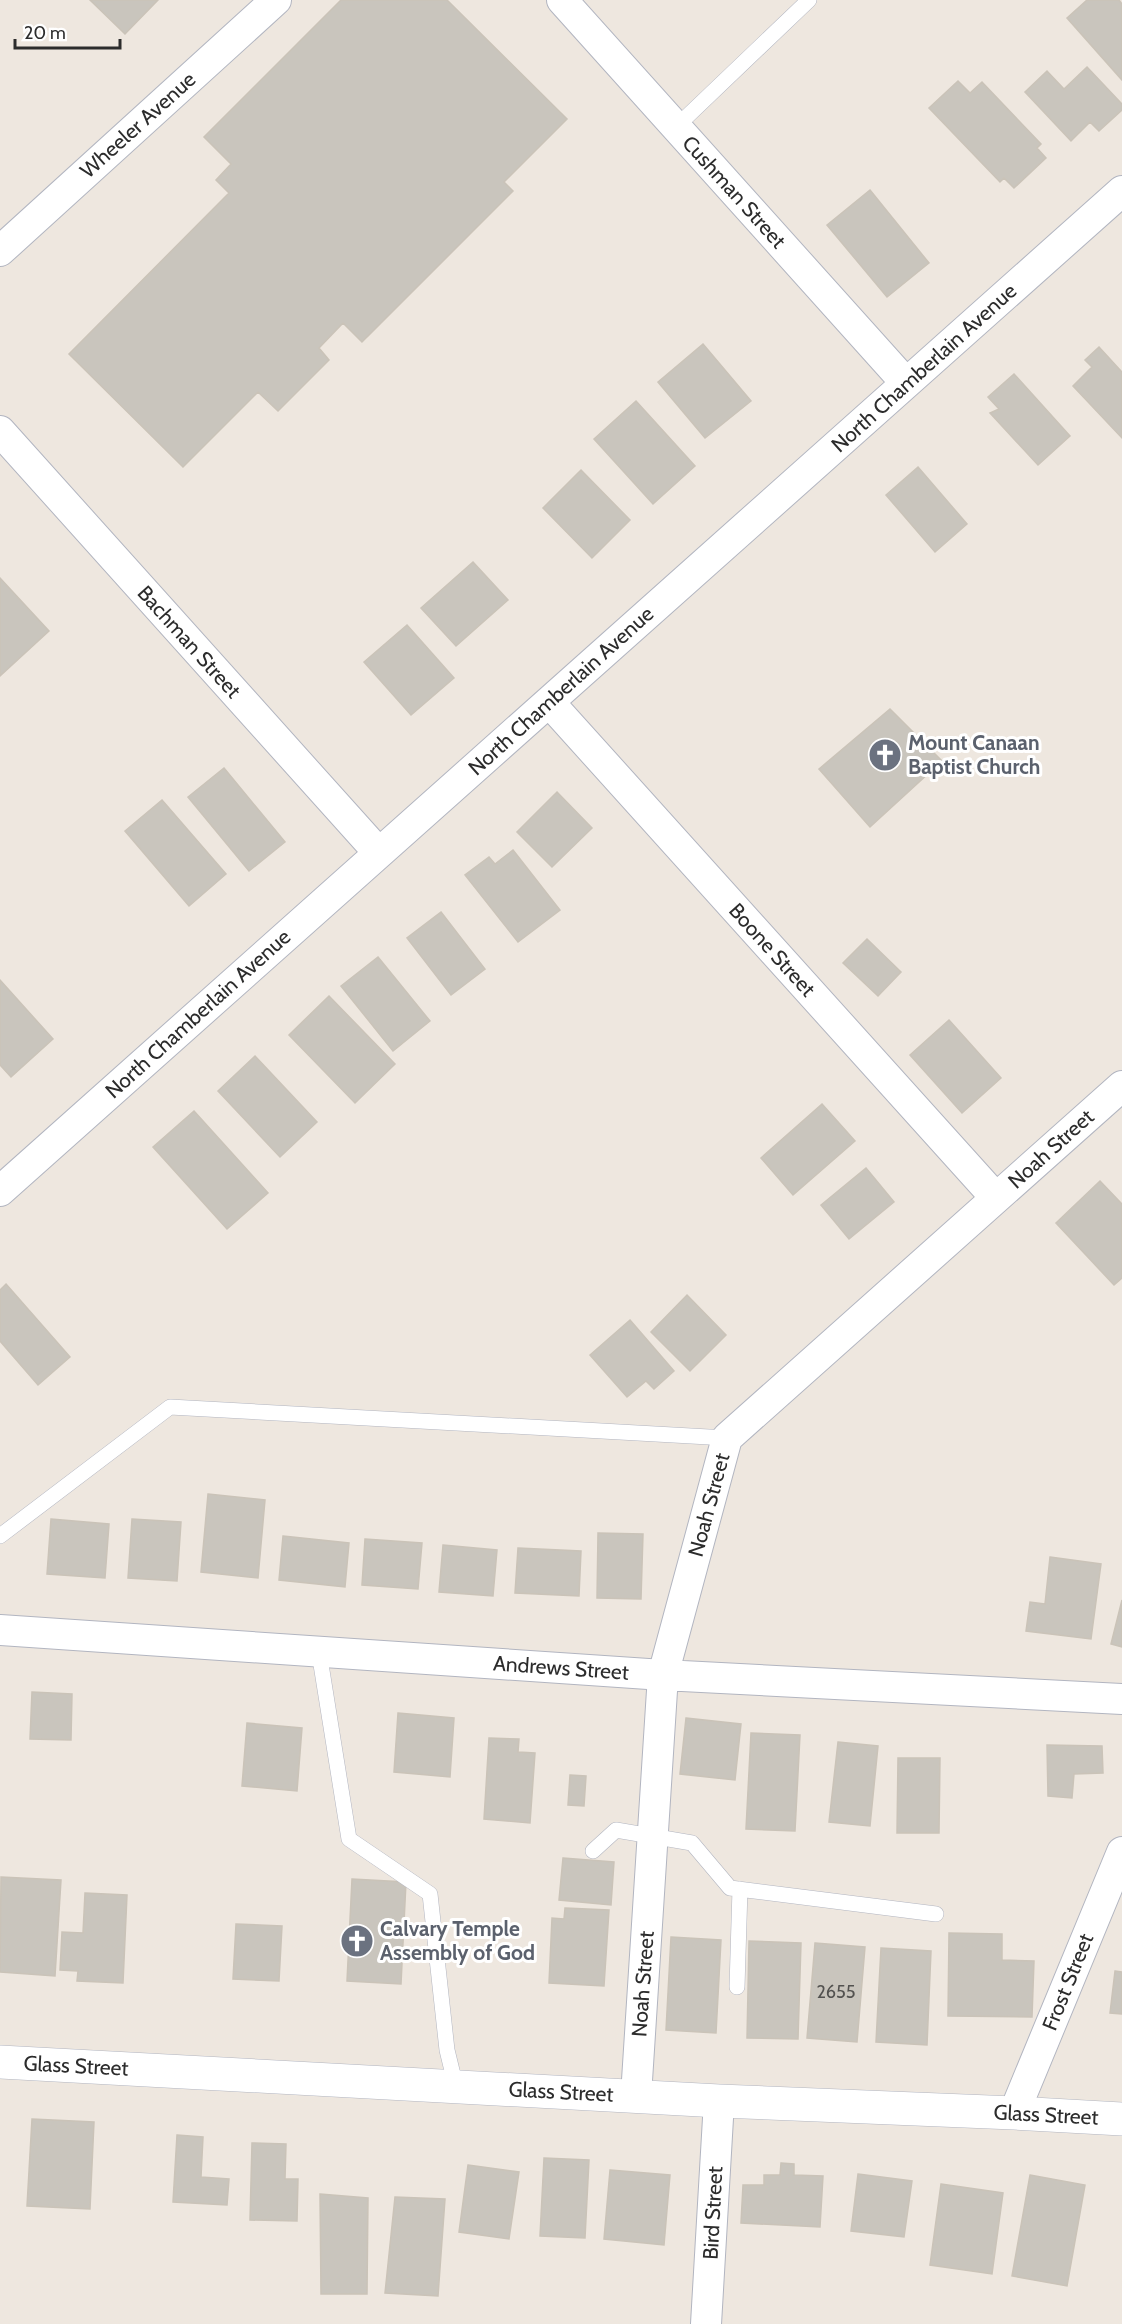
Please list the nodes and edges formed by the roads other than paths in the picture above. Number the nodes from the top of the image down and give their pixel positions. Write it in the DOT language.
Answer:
graph roads {
  1 [pos="276,0"];
  2 [pos="562,0"];
  3 [pos="809,0"];
  4 [pos="676,127"];
  5 [pos="1122,191"];
  6 [pos="0,250"];
  7 [pos="906,383"];
  8 [pos="0,431"];
  9 [pos="549,702"];
  10 [pos="379,854"];
  11 [pos="1122,1086"];
  12 [pos="0,1191"];
  13 [pos="996,1198"];
  14 [pos="727,1438"];
  15 [pos="0,1536"];
  16 [pos="0,1630"];
  17 [pos="319,1652"];
  18 [pos="663,1675"];
  19 [pos="1122,1699"];
  20 [pos="653,1836"];
  21 [pos="593,1851"];
  22 [pos="1122,1852"];
  23 [pos="740,1889"];
  24 [pos="936,1914"];
  25 [pos="737,1987"];
  26 [pos="0,2062"];
  27 [pos="457,2085"];
  28 [pos="636,2096"];
  29 [pos="719,2101"];
  30 [pos="1014,2113"];
  31 [pos="1122,2119"];
  32 [pos="706,2324"];
  1 -- 6 [label="street, Wheeler Avenue"];
  2 -- 4 [label="street, Cushman Street"];
  3 -- 4 [label="lane"];
  4 -- 7 [label="street, Cushman Street"];
  5 -- 7 [label="street, North Chamberlain Avenue"];
  7 -- 9 [label="street, North Chamberlain Avenue"];
  8 -- 10 [label="street, Bachman Street"];
  9 -- 10 [label="street, North Chamberlain Avenue"];
  9 -- 13 [label="street, Boone Street"];
  10 -- 12 [label="street, North Chamberlain Avenue"];
  11 -- 13 [label="street, Noah Street"];
  13 -- 14 [label="street, Noah Street"];
  14 -- 15 [label="lane"];
  14 -- 18 [label="street, Noah Street"];
  16 -- 17 [label="street, Andrews Street"];
  17 -- 18 [label="street, Andrews Street"];
  17 -- 27 [label="lane"];
  18 -- 19 [label="street, Andrews Street"];
  18 -- 20 [label="street, Noah Street"];
  20 -- 21 [label="lane"];
  20 -- 23 [label="lane"];
  20 -- 28 [label="street, Noah Street"];
  22 -- 30 [label="street, Frost Street"];
  23 -- 24 [label="lane"];
  23 -- 25 [label="lane"];
  26 -- 27 [label="main road, Glass Street"];
  27 -- 28 [label="main road, Glass Street"];
  28 -- 29 [label="main road, Glass Street"];
  29 -- 30 [label="main road, Glass Street"];
  29 -- 32 [label="street, Bird Street"];
  30 -- 31 [label="main road, Glass Street"];
}
